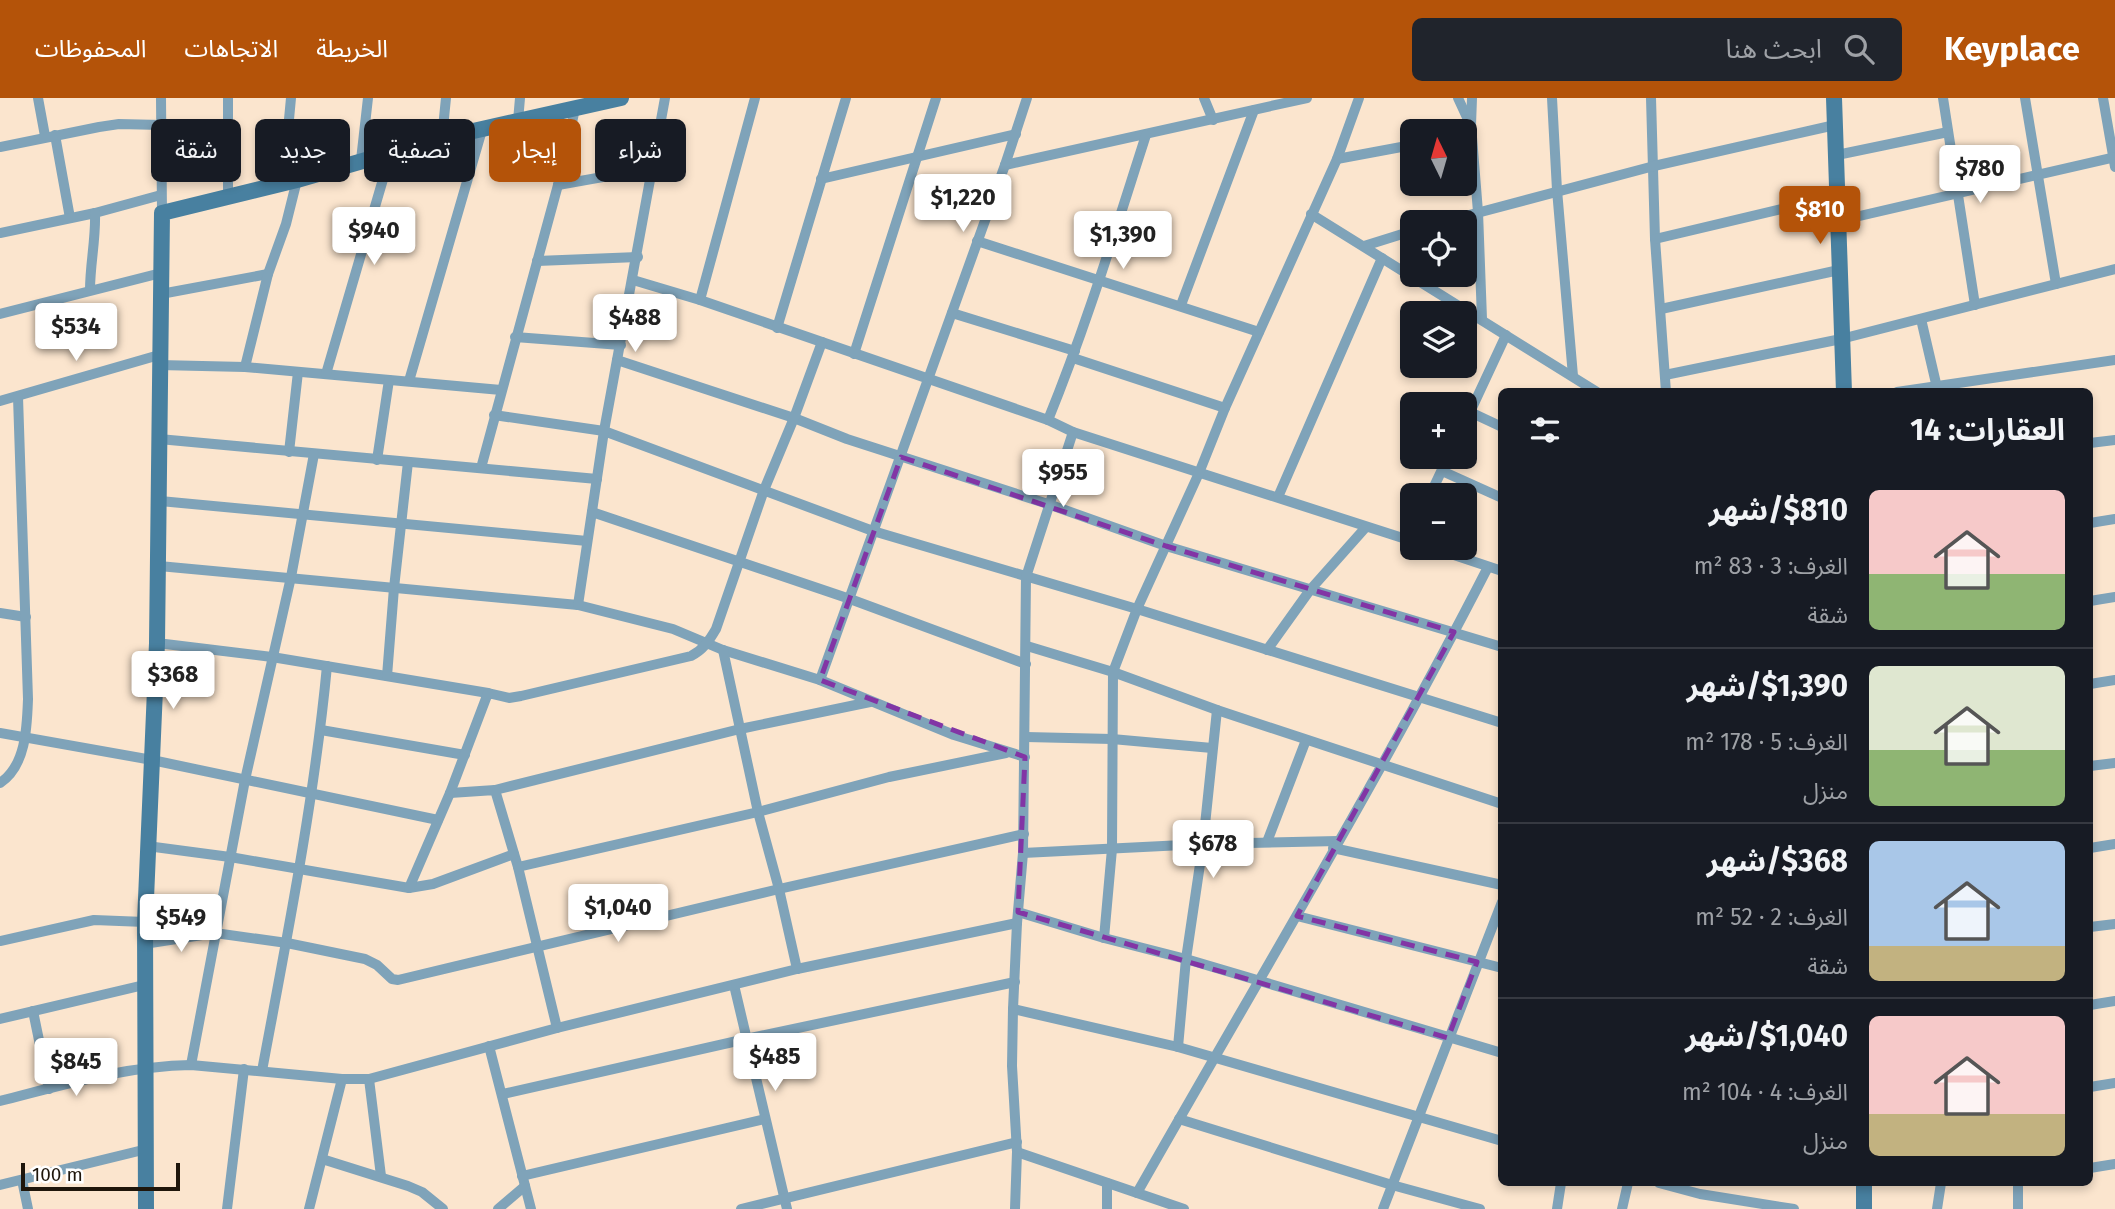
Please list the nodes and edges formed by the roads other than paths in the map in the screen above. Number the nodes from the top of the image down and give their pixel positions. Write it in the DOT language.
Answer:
graph roads {
  1 [pos="38,98"];
  2 [pos="161,98"];
  3 [pos="228,98"];
  4 [pos="291,98"];
  5 [pos="368,98"];
  6 [pos="446,98"];
  7 [pos="520,98"];
  8 [pos="621,98"];
  9 [pos="665,98"];
  10 [pos="755,98"];
  11 [pos="846,98"];
  12 [pos="936,98"];
  13 [pos="1027,98"];
  14 [pos="1204,98"];
  15 [pos="1307,98"];
  16 [pos="1359,98"];
  17 [pos="1458,98"];
  18 [pos="1472,98"];
  19 [pos="1552,98"];
  20 [pos="1651,98"];
  21 [pos="1834,98"];
  22 [pos="1943,98"];
  23 [pos="2025,98"];
  24 [pos="2103,98"];
  25 [pos="1289,100"];
  26 [pos="585,104"];
  27 [pos="1254,110"];
  28 [pos="162,119"];
  29 [pos="291,119"];
  30 [pos="444,119"];
  31 [pos="518,119"];
  32 [pos="526,119"];
  33 [pos="661,119"];
  34 [pos="1465,119"];
  35 [pos="1470,119"];
  36 [pos="1213,120"];
  37 [pos="151,125"];
  38 [pos="1835,125"];
  39 [pos="489,128"];
  40 [pos="482,130"];
  41 [pos="475,131"];
  42 [pos="1948,132"];
  43 [pos="1016,134"];
  44 [pos="1146,135"];
  45 [pos="50,136"];
  46 [pos="0,147"];
  47 [pos="1400,147"];
  48 [pos="919,155"];
  49 [pos="1837,155"];
  50 [pos="364,159"];
  51 [pos="1337,159"];
  52 [pos="361,160"];
  53 [pos="2115,160"];
  54 [pos="350,163"];
  55 [pos="1006,165"];
  56 [pos="1654,166"];
  57 [pos="2036,175"];
  58 [pos="595,179"];
  59 [pos="821,179"];
  60 [pos="161,182"];
  61 [pos="290,182"];
  62 [pos="382,182"];
  63 [pos="651,182"];
  64 [pos="558,186"];
  65 [pos="1557,190"];
  66 [pos="1958,194"];
  67 [pos="161,195"];
  68 [pos="228,196"];
  69 [pos="1476,196"];
  70 [pos="1836,196"];
  71 [pos="1478,212"];
  72 [pos="162,213"];
  73 [pos="95,214"];
  74 [pos="1311,214"];
  75 [pos="70,218"];
  76 [pos="1838,221"];
  77 [pos="0,233"];
  78 [pos="1400,236"];
  79 [pos="1655,239"];
  80 [pos="977,241"];
  81 [pos="1364,246"];
  82 [pos="638,257"];
  83 [pos="1382,258"];
  84 [pos="537,261"];
  85 [pos="2115,269"];
  86 [pos="1839,270"];
  87 [pos="161,273"];
  88 [pos="268,274"];
  89 [pos="633,280"];
  90 [pos="1100,281"];
  91 [pos="2056,284"];
  92 [pos="90,290"];
  93 [pos="162,294"];
  94 [pos="700,300"];
  95 [pos="1181,305"];
  96 [pos="1975,305"];
  97 [pos="1661,309"];
  98 [pos="952,313"];
  99 [pos="0,314"];
  100 [pos="1482,319"];
  101 [pos="1921,319"];
  102 [pos="777,328"];
  103 [pos="1259,332"];
  104 [pos="1506,335"];
  105 [pos="515,337"];
  106 [pos="1841,339"];
  107 [pos="822,342"];
  108 [pos="621,345"];
  109 [pos="854,354"];
  110 [pos="1074,354"];
  111 [pos="159,360"];
  112 [pos="617,360"];
  113 [pos="2115,360"];
  114 [pos="245,367"];
  115 [pos="298,372"];
  116 [pos="326,374"];
  117 [pos="1665,374"];
  118 [pos="1573,376"];
  119 [pos="389,380"];
  120 [pos="929,380"];
  121 [pos="409,381"];
  122 [pos="1591,388"];
  123 [pos="1667,388"];
  124 [pos="1844,388"];
  125 [pos="1938,388"];
  126 [pos="1944,388"];
  127 [pos="501,390"];
  128 [pos="18,397"];
  129 [pos="1477,397"];
  130 [pos="0,401"];
  131 [pos="1225,408"];
  132 [pos="494,415"];
  133 [pos="1477,415"];
  134 [pos="794,418"];
  135 [pos="1048,420"];
  136 [pos="1498,425"];
  137 [pos="604,431"];
  138 [pos="1073,432"];
  139 [pos="159,439"];
  140 [pos="2115,440"];
  141 [pos="2093,443"];
  142 [pos="289,452"];
  143 [pos="314,454"];
  144 [pos="901,457"];
  145 [pos="377,460"];
  146 [pos="408,463"];
  147 [pos="481,468"];
  148 [pos="1441,471"];
  149 [pos="1199,473"];
  150 [pos="597,480"];
  151 [pos="1436,483"];
  152 [pos="764,490"];
  153 [pos="1498,496"];
  154 [pos="1278,497"];
  155 [pos="160,501"];
  156 [pos="1048,504"];
  157 [pos="592,512"];
  158 [pos="304,514"];
  159 [pos="2115,519"];
  160 [pos="401,523"];
  161 [pos="2093,523"];
  162 [pos="1366,527"];
  163 [pos="873,531"];
  164 [pos="1400,535"];
  165 [pos="587,541"];
  166 [pos="1166,546"];
  167 [pos="1468,560"];
  168 [pos="739,561"];
  169 [pos="159,566"];
  170 [pos="1488,567"];
  171 [pos="1498,570"];
  172 [pos="291,577"];
  173 [pos="1026,577"];
  174 [pos="394,588"];
  175 [pos="1310,590"];
  176 [pos="2115,597"];
  177 [pos="849,599"];
  178 [pos="2093,601"];
  179 [pos="578,606"];
  180 [pos="1137,609"];
  181 [pos="0,613"];
  182 [pos="26,617"];
  183 [pos="1454,632"];
  184 [pos="158,643"];
  185 [pos="708,643"];
  186 [pos="1027,646"];
  187 [pos="1498,646"];
  188 [pos="723,650"];
  189 [pos="1267,650"];
  190 [pos="272,657"];
  191 [pos="1026,664"];
  192 [pos="327,666"];
  193 [pos="1112,672"];
  194 [pos="387,677"];
  195 [pos="820,680"];
  196 [pos="2115,680"];
  197 [pos="2093,684"];
  198 [pos="488,692"];
  199 [pos="1418,696"];
  200 [pos="871,702"];
  201 [pos="1217,710"];
  202 [pos="1498,722"];
  203 [pos="740,729"];
  204 [pos="321,730"];
  205 [pos="0,733"];
  206 [pos="1026,737"];
  207 [pos="24,738"];
  208 [pos="1112,739"];
  209 [pos="1306,740"];
  210 [pos="1212,748"];
  211 [pos="1007,753"];
  212 [pos="465,755"];
  213 [pos="1025,757"];
  214 [pos="152,760"];
  215 [pos="2115,762"];
  216 [pos="1382,766"];
  217 [pos="2093,766"];
  218 [pos="245,780"];
  219 [pos="0,783"];
  220 [pos="495,790"];
  221 [pos="450,793"];
  222 [pos="310,794"];
  223 [pos="1498,803"];
  224 [pos="758,813"];
  225 [pos="439,820"];
  226 [pos="1024,834"];
  227 [pos="1267,842"];
  228 [pos="1203,844"];
  229 [pos="1336,844"];
  230 [pos="2115,844"];
  231 [pos="147,846"];
  232 [pos="2093,848"];
  233 [pos="1112,849"];
  234 [pos="1024,853"];
  235 [pos="514,854"];
  236 [pos="230,857"];
  237 [pos="518,867"];
  238 [pos="298,868"];
  239 [pos="1498,884"];
  240 [pos="409,888"];
  241 [pos="779,889"];
  242 [pos="1498,913"];
  243 [pos="1297,916"];
  244 [pos="1018,917"];
  245 [pos="145,922"];
  246 [pos="2115,924"];
  247 [pos="2093,927"];
  248 [pos="215,933"];
  249 [pos="1104,938"];
  250 [pos="0,941"];
  251 [pos="287,943"];
  252 [pos="145,944"];
  253 [pos="537,947"];
  254 [pos="1186,959"];
  255 [pos="1477,962"];
  256 [pos="1498,967"];
  257 [pos="797,968"];
  258 [pos="1015,982"];
  259 [pos="1259,982"];
  260 [pos="144,985"];
  261 [pos="734,985"];
  262 [pos="2115,1001"];
  263 [pos="2093,1004"];
  264 [pos="1013,1009"];
  265 [pos="33,1011"];
  266 [pos="0,1019"];
  267 [pos="558,1028"];
  268 [pos="1448,1038"];
  269 [pos="746,1039"];
  270 [pos="489,1046"];
  271 [pos="1178,1047"];
  272 [pos="1498,1052"];
  273 [pos="1214,1057"];
  274 [pos="191,1065"];
  275 [pos="146,1067"];
  276 [pos="244,1069"];
  277 [pos="261,1071"];
  278 [pos="342,1079"];
  279 [pos="369,1079"];
  280 [pos="2115,1083"];
  281 [pos="2093,1087"];
  282 [pos="48,1089"];
  283 [pos="503,1094"];
  284 [pos="0,1101"];
  285 [pos="1419,1116"];
  286 [pos="765,1119"];
  287 [pos="1179,1119"];
  288 [pos="1498,1140"];
  289 [pos="1017,1147"];
  290 [pos="146,1149"];
  291 [pos="322,1159"];
  292 [pos="2115,1164"];
  293 [pos="2093,1168"];
  294 [pos="381,1176"];
  295 [pos="22,1180"];
  296 [pos="524,1181"];
  297 [pos="1107,1183"];
  298 [pos="0,1185"];
  299 [pos="1392,1185"];
  300 [pos="1561,1186"];
  301 [pos="1628,1186"];
  302 [pos="1670,1186"];
  303 [pos="1864,1186"];
  304 [pos="1941,1186"];
  305 [pos="2018,1186"];
  306 [pos="1137,1193"];
  307 [pos="786,1204"];
  308 [pos="28,1209"];
  309 [pos="146,1209"];
  310 [pos="227,1209"];
  311 [pos="309,1209"];
  312 [pos="443,1209"];
  313 [pos="498,1209"];
  314 [pos="531,1209"];
  315 [pos="741,1209"];
  316 [pos="1015,1209"];
  317 [pos="1107,1209"];
  318 [pos="1182,1209"];
  319 [pos="1383,1209"];
  320 [pos="1477,1209"];
  321 [pos="1557,1209"];
  322 [pos="1622,1209"];
  323 [pos="1794,1209"];
  324 [pos="1864,1209"];
  325 [pos="1937,1209"];
  326 [pos="2018,1209"];
  1 -- 45 [label="street"];
  2 -- 28 [label="street"];
  3 -- 68 [label="street"];
  4 -- 29 [label="street"];
  5 -- 52 [label="street"];
  6 -- 30 [label="street"];
  7 -- 31 [label="street"];
  8 -- 26 [label="street"];
  9 -- 33 [label="street"];
  10 -- 94 [label="street"];
  11 -- 59 [label="street"];
  12 -- 48 [label="street"];
  13 -- 43 [label="street"];
  14 -- 36 [label="street"];
  15 -- 25 [label="street"];
  16 -- 51 [label="street"];
  17 -- 34 [label="street"];
  18 -- 35 [label="street"];
  19 -- 65 [label="street"];
  20 -- 56 [label="street"];
  21 -- 38 [label="street"];
  22 -- 42 [label="street"];
  23 -- 57 [label="street"];
  24 -- 53 [label="street"];
  25 -- 27 [label="street"];
  26 -- 32 [label="street"];
  26 -- 64 [label="street"];
  27 -- 36 [label="street"];
  27 -- 95 [label="street"];
  36 -- 44 [label="street"];
  37 -- 45 [label="street"];
  38 -- 49 [label="street"];
  38 -- 56 [label="street"];
  39 -- 40 [label="street"];
  40 -- 41 [label="street"];
  40 -- 121 [label="street"];
  42 -- 49 [label="street"];
  42 -- 66 [label="street"];
  43 -- 48 [label="street"];
  43 -- 55 [label="street"];
  44 -- 55 [label="street"];
  44 -- 90 [label="street"];
  45 -- 46 [label="street"];
  45 -- 75 [label="street"];
  47 -- 51 [label="street"];
  48 -- 59 [label="street"];
  48 -- 109 [label="street"];
  49 -- 70 [label="street"];
  50 -- 52 [label="street"];
  51 -- 74 [label="street"];
  52 -- 54 [label="street"];
  53 -- 57 [label="street"];
  55 -- 80 [label="street"];
  56 -- 65 [label="street"];
  56 -- 79 [label="street"];
  57 -- 66 [label="street"];
  57 -- 91 [label="street"];
  58 -- 64 [label="street"];
  59 -- 102 [label="street"];
  60 -- 67 [label="street"];
  61 -- 68 [label="street"];
  61 -- 88 [label="street"];
  62 -- 116 [label="street"];
  63 -- 82 [label="street"];
  64 -- 84 [label="street"];
  65 -- 71 [label="street"];
  65 -- 118 [label="street"];
  66 -- 76 [label="street"];
  66 -- 96 [label="street"];
  67 -- 72 [label="street"];
  67 -- 73 [label="street"];
  68 -- 72 [label="street"];
  69 -- 71 [label="street"];
  70 -- 76 [label="street"];
  70 -- 79 [label="street"];
  71 -- 100 [label="street"];
  72 -- 87 [label="street"];
  73 -- 75 [label="street"];
  73 -- 92 [label="street"];
  74 -- 81 [label="street"];
  74 -- 103 [label="street"];
  75 -- 77 [label="street"];
  76 -- 86 [label="street"];
  78 -- 81 [label="street"];
  79 -- 97 [label="street"];
  80 -- 90 [label="street"];
  80 -- 98 [label="street"];
  81 -- 83 [label="street"];
  82 -- 84 [label="street"];
  82 -- 89 [label="street"];
  83 -- 100 [label="street"];
  83 -- 154 [label="street"];
  84 -- 105 [label="street"];
  85 -- 91 [label="street"];
  86 -- 97 [label="street"];
  86 -- 106 [label="street"];
  87 -- 92 [label="street"];
  87 -- 93 [label="street"];
  88 -- 93 [label="street"];
  88 -- 114 [label="street"];
  89 -- 94 [label="street"];
  89 -- 108 [label="street"];
  90 -- 95 [label="street"];
  90 -- 110 [label="street"];
  91 -- 96 [label="street"];
  92 -- 99 [label="street"];
  93 -- 111 [label="street"];
  94 -- 102 [label="street"];
  95 -- 103 [label="street"];
  96 -- 101 [label="street"];
  97 -- 117 [label="street"];
  98 -- 110 [label="street"];
  98 -- 120 [label="street"];
  100 -- 104 [label="street"];
  101 -- 106 [label="street"];
  101 -- 125 [label="street"];
  102 -- 107 [label="street"];
  103 -- 131 [label="street"];
  104 -- 118 [label="street"];
  104 -- 129 [label="street"];
  105 -- 108 [label="street"];
  105 -- 127 [label="street"];
  106 -- 117 [label="street"];
  106 -- 124 [label="street"];
  107 -- 109 [label="street"];
  107 -- 134 [label="street"];
  108 -- 112 [label="street"];
  109 -- 120 [label="street"];
  110 -- 131 [label="street"];
  110 -- 135 [label="street"];
  111 -- 114 [label="street"];
  111 -- 128 [label="street"];
  111 -- 139 [label="street"];
  112 -- 134 [label="street"];
  112 -- 137 [label="street"];
  113 -- 126 [label="street"];
  114 -- 115 [label="street"];
  115 -- 116 [label="street"];
  115 -- 142 [label="street"];
  116 -- 119 [label="street"];
  117 -- 123 [label="street"];
  118 -- 122 [label="street"];
  119 -- 121 [label="street"];
  119 -- 145 [label="street"];
  120 -- 135 [label="street"];
  120 -- 144 [label="street"];
  121 -- 127 [label="street"];
  127 -- 132 [label="street"];
  128 -- 130 [label="street"];
  128 -- 182 [label="street"];
  131 -- 149 [label="street"];
  132 -- 137 [label="street"];
  132 -- 147 [label="street"];
  133 -- 136 [label="street"];
  134 -- 144 [label="street"];
  134 -- 152 [label="street"];
  135 -- 138 [label="street"];
  137 -- 150 [label="street"];
  137 -- 152 [label="street"];
  138 -- 149 [label="street"];
  138 -- 156 [label="street"];
  139 -- 142 [label="street"];
  139 -- 155 [label="street"];
  140 -- 141 [label="street"];
  142 -- 143 [label="street"];
  143 -- 145 [label="street"];
  143 -- 158 [label="street"];
  144 -- 156 [label="street"];
  144 -- 163 [label="street"];
  145 -- 146 [label="street"];
  146 -- 147 [label="street"];
  146 -- 160 [label="street"];
  147 -- 150 [label="street"];
  148 -- 151 [label="street"];
  148 -- 153 [label="street"];
  149 -- 154 [label="street"];
  149 -- 166 [label="street"];
  150 -- 157 [label="street"];
  152 -- 163 [label="street"];
  152 -- 168 [label="street"];
  154 -- 162 [label="street"];
  155 -- 158 [label="street"];
  155 -- 169 [label="street"];
  156 -- 166 [label="street"];
  156 -- 173 [label="street"];
  157 -- 165 [label="street"];
  157 -- 168 [label="street"];
  158 -- 160 [label="street"];
  158 -- 172 [label="street"];
  159 -- 161 [label="street"];
  160 -- 165 [label="street"];
  160 -- 174 [label="street"];
  162 -- 164 [label="street"];
  162 -- 175 [label="street"];
  163 -- 173 [label="street"];
  163 -- 177 [label="street"];
  165 -- 179 [label="street"];
  166 -- 175 [label="street"];
  166 -- 180 [label="street"];
  167 -- 170 [label="street"];
  168 -- 177 [label="street"];
  168 -- 185 [label="street"];
  169 -- 172 [label="street"];
  169 -- 184 [label="street"];
  170 -- 171 [label="street"];
  170 -- 183 [label="street"];
  172 -- 174 [label="street"];
  172 -- 190 [label="street"];
  173 -- 180 [label="street"];
  173 -- 186 [label="street"];
  174 -- 179 [label="street"];
  174 -- 194 [label="street"];
  175 -- 183 [label="street"];
  175 -- 189 [label="street"];
  176 -- 178 [label="street"];
  177 -- 191 [label="street"];
  177 -- 195 [label="street"];
  179 -- 185 [label="street"];
  180 -- 189 [label="street"];
  180 -- 193 [label="street"];
  181 -- 182 [label="street"];
  182 -- 207 [label="street"];
  183 -- 187 [label="street"];
  183 -- 199 [label="street"];
  184 -- 190 [label="street"];
  184 -- 214 [label="street"];
  185 -- 188 [label="street"];
  185 -- 198 [label="street"];
  186 -- 191 [label="street"];
  186 -- 193 [label="street"];
  188 -- 195 [label="street"];
  188 -- 203 [label="street"];
  189 -- 199 [label="street"];
  190 -- 192 [label="street"];
  190 -- 218 [label="street"];
  191 -- 206 [label="street"];
  192 -- 194 [label="street"];
  192 -- 204 [label="street"];
  193 -- 201 [label="street"];
  193 -- 208 [label="street"];
  194 -- 198 [label="street"];
  195 -- 200 [label="street"];
  196 -- 197 [label="street"];
  198 -- 212 [label="street"];
  199 -- 202 [label="street"];
  199 -- 216 [label="street"];
  200 -- 203 [label="street"];
  200 -- 211 [label="street"];
  201 -- 209 [label="street"];
  201 -- 210 [label="street"];
  203 -- 220 [label="street"];
  203 -- 224 [label="street"];
  204 -- 212 [label="street"];
  204 -- 222 [label="street"];
  205 -- 207 [label="street"];
  206 -- 208 [label="street"];
  206 -- 213 [label="street"];
  207 -- 214 [label="street"];
  207 -- 219 [label="street"];
  208 -- 210 [label="street"];
  208 -- 233 [label="street"];
  209 -- 216 [label="street"];
  209 -- 227 [label="street"];
  210 -- 228 [label="street"];
  211 -- 213 [label="street"];
  211 -- 224 [label="street"];
  212 -- 221 [label="street"];
  213 -- 226 [label="street"];
  214 -- 218 [label="street"];
  214 -- 231 [label="street"];
  215 -- 217 [label="street"];
  216 -- 223 [label="street"];
  216 -- 229 [label="street"];
  218 -- 222 [label="street"];
  218 -- 236 [label="street"];
  220 -- 221 [label="street"];
  220 -- 235 [label="street"];
  221 -- 225 [label="street"];
  222 -- 225 [label="street"];
  222 -- 238 [label="street"];
  224 -- 237 [label="street"];
  224 -- 241 [label="street"];
  225 -- 240 [label="street"];
  226 -- 234 [label="street"];
  226 -- 241 [label="street"];
  227 -- 228 [label="street"];
  227 -- 229 [label="street"];
  228 -- 233 [label="street"];
  228 -- 254 [label="street"];
  229 -- 239 [label="street"];
  229 -- 243 [label="street"];
  230 -- 232 [label="street"];
  231 -- 236 [label="street"];
  231 -- 245 [label="street"];
  233 -- 234 [label="street"];
  233 -- 249 [label="street"];
  234 -- 244 [label="street"];
  235 -- 237 [label="street"];
  235 -- 240 [label="street"];
  236 -- 238 [label="street"];
  236 -- 248 [label="street"];
  237 -- 253 [label="street"];
  238 -- 240 [label="street"];
  238 -- 251 [label="street"];
  241 -- 253 [label="street"];
  241 -- 257 [label="street"];
  242 -- 255 [label="street"];
  243 -- 255 [label="street"];
  243 -- 259 [label="street"];
  244 -- 249 [label="street"];
  244 -- 257 [label="street"];
  244 -- 258 [label="street"];
  245 -- 250 [label="street"];
  245 -- 252 [label="street"];
  246 -- 247 [label="street"];
  248 -- 251 [label="street"];
  248 -- 252 [label="street"];
  248 -- 274 [label="street"];
  249 -- 254 [label="street"];
  251 -- 253 [label="street"];
  251 -- 277 [label="street"];
  252 -- 260 [label="street"];
  253 -- 267 [label="street"];
  254 -- 259 [label="street"];
  254 -- 271 [label="street"];
  255 -- 256 [label="street"];
  255 -- 268 [label="street"];
  257 -- 261 [label="street"];
  258 -- 264 [label="street"];
  258 -- 269 [label="street"];
  259 -- 268 [label="street"];
  259 -- 273 [label="street"];
  260 -- 265 [label="street"];
  260 -- 275 [label="street"];
  261 -- 267 [label="street"];
  261 -- 269 [label="street"];
  262 -- 263 [label="street"];
  264 -- 271 [label="street"];
  264 -- 289 [label="street"];
  265 -- 266 [label="street"];
  265 -- 282 [label="street"];
  267 -- 270 [label="street"];
  268 -- 272 [label="street"];
  268 -- 285 [label="street"];
  269 -- 283 [label="street"];
  269 -- 286 [label="street"];
  270 -- 279 [label="street"];
  270 -- 283 [label="street"];
  271 -- 273 [label="street"];
  273 -- 285 [label="street"];
  273 -- 287 [label="street"];
  274 -- 275 [label="street"];
  274 -- 276 [label="street"];
  275 -- 282 [label="street"];
  275 -- 290 [label="street"];
  276 -- 277 [label="street"];
  276 -- 310 [label="street"];
  277 -- 278 [label="street"];
  278 -- 279 [label="street"];
  278 -- 291 [label="street"];
  279 -- 294 [label="street"];
  280 -- 281 [label="street"];
  282 -- 284 [label="street"];
  283 -- 296 [label="street"];
  285 -- 288 [label="street"];
  285 -- 299 [label="street"];
  286 -- 296 [label="street"];
  286 -- 307 [label="street"];
  287 -- 299 [label="street"];
  287 -- 306 [label="street"];
  289 -- 297 [label="street"];
  289 -- 307 [label="street"];
  289 -- 316 [label="street"];
  290 -- 295 [label="street"];
  290 -- 309 [label="street"];
  291 -- 294 [label="street"];
  291 -- 311 [label="street"];
  292 -- 293 [label="street"];
  294 -- 312 [label="street"];
  295 -- 298 [label="street"];
  295 -- 308 [label="street"];
  296 -- 313 [label="street"];
  296 -- 314 [label="street"];
  297 -- 306 [label="street"];
  297 -- 317 [label="street"];
  299 -- 319 [label="street"];
  299 -- 320 [label="street"];
  300 -- 321 [label="street"];
  301 -- 322 [label="street"];
  302 -- 323 [label="street"];
  303 -- 324 [label="street"];
  304 -- 325 [label="street"];
  305 -- 326 [label="street"];
  306 -- 318 [label="street"];
  307 -- 315 [label="street"];
}
